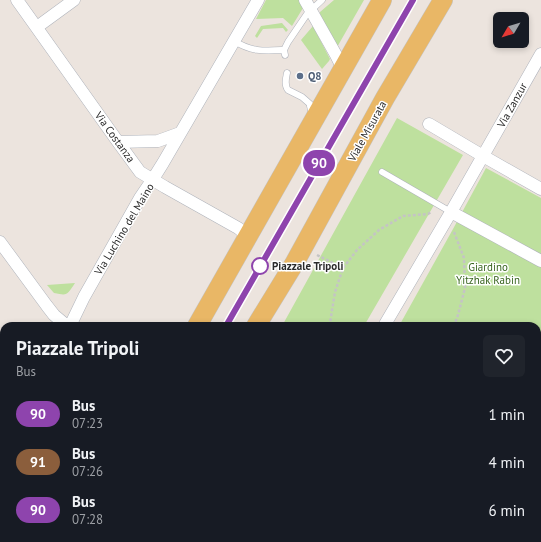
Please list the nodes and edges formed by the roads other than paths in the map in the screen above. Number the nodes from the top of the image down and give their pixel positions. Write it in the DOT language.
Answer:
graph roads {
  1 [pos="17,0"];
  2 [pos="74,0"];
  3 [pos="258,0"];
  4 [pos="322,0"];
  5 [pos="382,0"];
  6 [pos="413,0"];
  7 [pos="443,0"];
  8 [pos="308,5"];
  9 [pos="37,27"];
  10 [pos="234,41"];
  11 [pos="541,54"];
  12 [pos="342,69"];
  13 [pos="287,73"];
  14 [pos="313,123"];
  15 [pos="429,124"];
  16 [pos="180,133"];
  17 [pos="118,142"];
  18 [pos="483,156"];
  19 [pos="382,172"];
  20 [pos="153,180"];
  21 [pos="541,189"];
  22 [pos="451,212"];
  23 [pos="248,236"];
  24 [pos="0,242"];
  25 [pos="541,261"];
  26 [pos="62,322"];
  27 [pos="72,322"];
  28 [pos="199,322"];
  29 [pos="228,322"];
  30 [pos="258,322"];
  31 [pos="386,322"];
  1 -- 9 [label="street, Via Costanza"];
  2 -- 9 [label="street"];
  3 -- 10 [label="street, Via Luchino del Maino"];
  4 -- 8 [label="lane"];
  5 -- 12 [label="main road"];
  6 -- 29 [label="lane"];
  7 -- 30 [label="main road, Viale Misurata"];
  8 -- 10 [label="lane"];
  8 -- 12 [label="street"];
  9 -- 17 [label="street, Via Costanza"];
  10 -- 16 [label="street, Via Luchino del Maino"];
  11 -- 18 [label="street, Via Zanzur"];
  12 -- 14 [label="main road"];
  13 -- 14 [label="lane"];
  14 -- 23 [label="main road"];
  15 -- 18 [label="street"];
  16 -- 17 [label="street"];
  16 -- 20 [label="street, Via Luchino del Maino"];
  17 -- 20 [label="street, Via Costanza"];
  18 -- 21 [label="street"];
  18 -- 22 [label="street"];
  19 -- 22 [label="lane"];
  20 -- 23 [label="street, Via Costanza"];
  20 -- 27 [label="street, Via Luchino del Maino"];
  22 -- 25 [label="street"];
  22 -- 31 [label="street"];
  23 -- 28 [label="main road"];
  24 -- 26 [label="street"];
}
